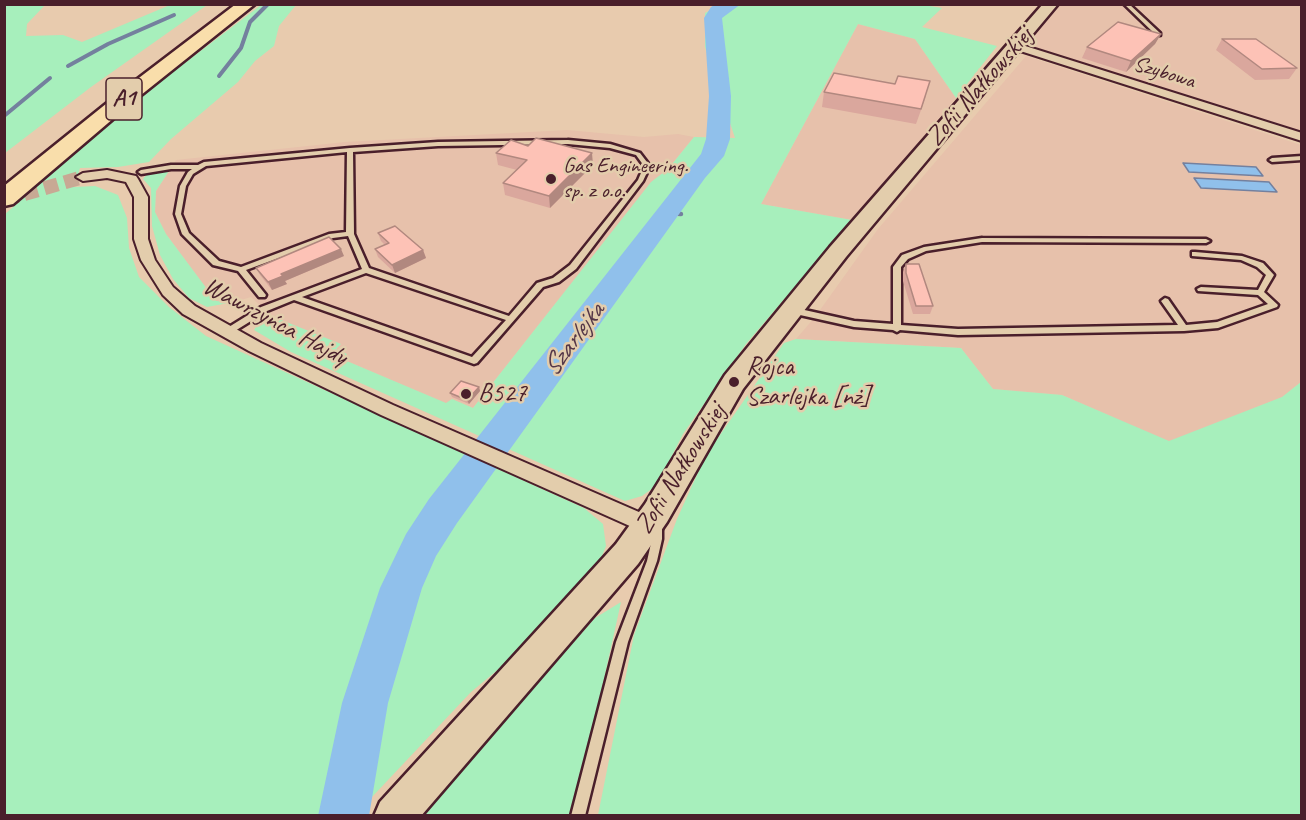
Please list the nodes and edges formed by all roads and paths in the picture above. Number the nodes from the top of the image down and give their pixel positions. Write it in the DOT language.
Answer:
graph roads {
  1 [pos="222,4"];
  2 [pos="247,4"];
  3 [pos="1051,4"];
  4 [pos="1126,4"];
  5 [pos="1158,34"];
  6 [pos="1015,46"];
  7 [pos="82,108"];
  8 [pos="1302,137"];
  9 [pos="350,150"];
  10 [pos="1302,158"];
  11 [pos="1272,160"];
  12 [pos="197,167"];
  13 [pos="141,172"];
  14 [pos="83,177"];
  15 [pos="4,199"];
  16 [pos="350,234"];
  17 [pos="1206,241"];
  18 [pos="1195,254"];
  19 [pos="241,269"];
  20 [pos="366,270"];
  21 [pos="1201,289"];
  22 [pos="1260,293"];
  23 [pos="262,295"];
  24 [pos="292,297"];
  25 [pos="1165,301"];
  26 [pos="791,310"];
  27 [pos="511,319"];
  28 [pos="1184,328"];
  29 [pos="897,329"];
  30 [pos="227,332"];
  31 [pos="652,519"];
  32 [pos="394,816"];
  33 [pos="578,816"];
  1 -- 7 [label="highway, A1"];
  2 -- 15 [label="highway, A1"];
  3 -- 6 [label="street, Zofii Nałkowskiej"];
  4 -- 5 [label="lane"];
  6 -- 8 [label="street, Szybowa"];
  6 -- 26 [label="street, Zofii Nałkowskiej"];
  9 -- 12 [label="lane"];
  9 -- 16 [label="lane"];
  9 -- 27 [label="lane"];
  10 -- 11 [label="lane"];
  12 -- 13 [label="lane"];
  12 -- 19 [label="lane"];
  14 -- 30 [label="street, Wawrzyńca Hajdy"];
  16 -- 19 [label="lane"];
  16 -- 20 [label="lane"];
  17 -- 29 [label="lane"];
  18 -- 22 [label="lane"];
  19 -- 23 [label="lane"];
  20 -- 24 [label="lane"];
  20 -- 27 [label="lane"];
  21 -- 22 [label="lane"];
  22 -- 28 [label="lane"];
  24 -- 27 [label="lane"];
  24 -- 30 [label="lane"];
  25 -- 28 [label="lane"];
  26 -- 29 [label="lane"];
  26 -- 31 [label="street, Zofii Nałkowskiej"];
  28 -- 29 [label="lane"];
  30 -- 31 [label="street, Wawrzyńca Hajdy"];
  31 -- 32 [label="street, Zofii Nałkowskiej"];
  31 -- 33 [label="lane"];
}
